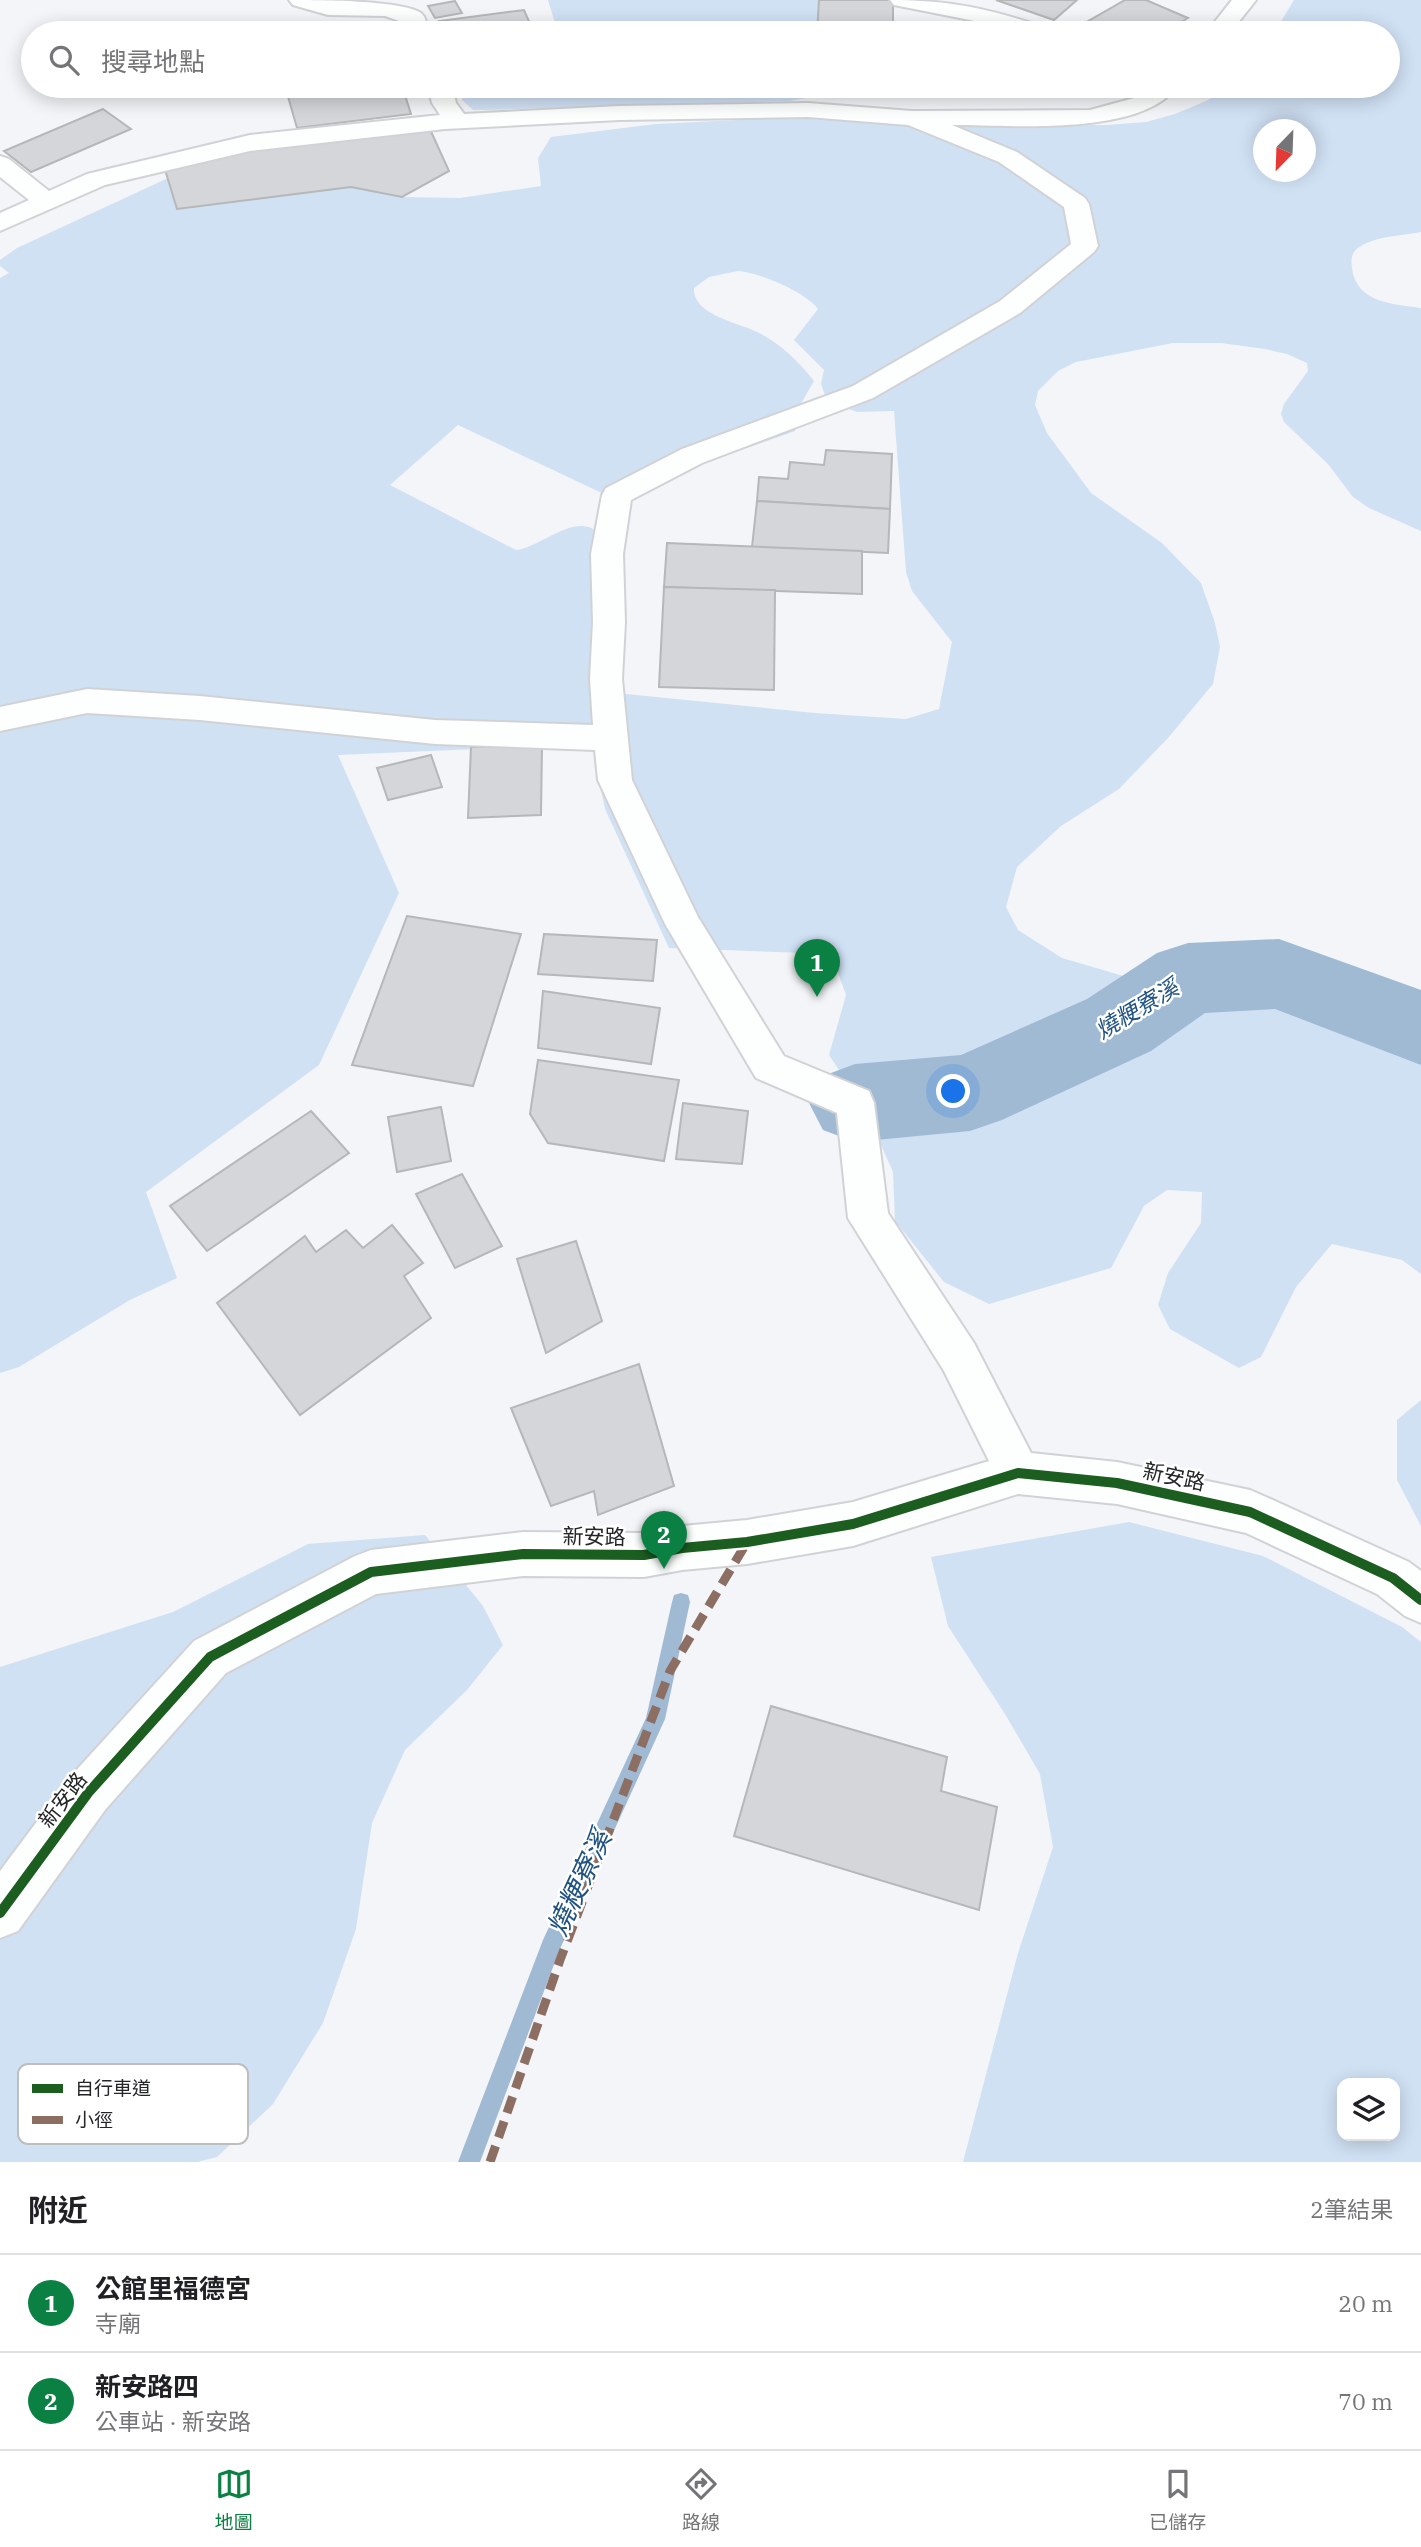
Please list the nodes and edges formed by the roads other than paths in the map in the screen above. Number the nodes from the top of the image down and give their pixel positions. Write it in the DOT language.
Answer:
graph roads {
  1 [pos="301,0"];
  2 [pos="902,0"];
  3 [pos="1244,0"];
  4 [pos="414,21"];
  5 [pos="1004,21"];
  6 [pos="1227,21"];
  7 [pos="443,98"];
  8 [pos="1152,98"];
  9 [pos="912,118"];
  10 [pos="457,121"];
  11 [pos="0,164"];
  12 [pos="47,202"];
  13 [pos="0,223"];
  14 [pos="0,719"];
  15 [pos="611,738"];
  16 [pos="1018,1473"];
  17 [pos="1421,1600"];
  18 [pos="0,1913"];
  1 -- 4 [label="street"];
  2 -- 5 [label="street"];
  3 -- 6 [label="street"];
  7 -- 10 [label="street"];
  8 -- 9 [label="street"];
  9 -- 10 [label="street"];
  9 -- 15 [label="street"];
  10 -- 12 [label="street"];
  11 -- 12 [label="street"];
  12 -- 13 [label="street"];
  14 -- 15 [label="street"];
  15 -- 16 [label="street"];
  16 -- 17 [label="street, 新安路"];
  16 -- 18 [label="street, 新安路"];
}
